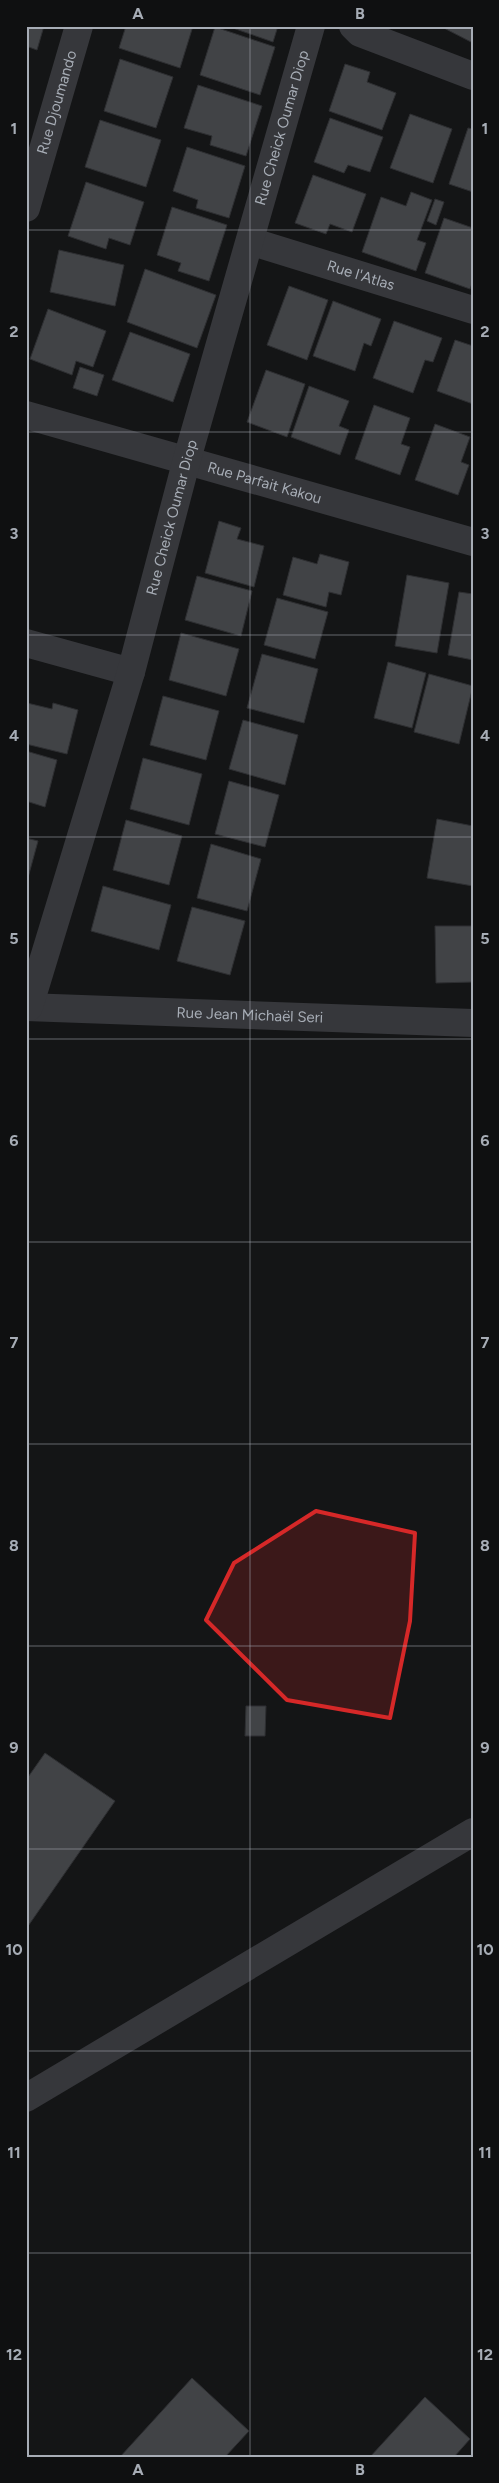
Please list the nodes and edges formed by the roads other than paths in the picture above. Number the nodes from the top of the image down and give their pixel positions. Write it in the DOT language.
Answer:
graph roads {
  1 [pos="79,26"];
  2 [pos="311,26"];
  3 [pos="353,26"];
  4 [pos="473,76"];
  5 [pos="26,208"];
  6 [pos="250,241"];
  7 [pos="473,310"];
  8 [pos="26,415"];
  9 [pos="187,459"];
  10 [pos="473,542"];
  11 [pos="26,643"];
  12 [pos="131,672"];
  13 [pos="28,1007"];
  14 [pos="473,1023"];
  15 [pos="473,1832"];
  16 [pos="26,2098"];
  1 -- 5 [label="street, Rue Djoumando"];
  2 -- 6 [label="street, Rue Cheick Oumar Diop"];
  3 -- 4 [label="street"];
  6 -- 7 [label="street, Rue l'Atlas"];
  6 -- 9 [label="street, Rue Cheick Oumar Diop"];
  8 -- 9 [label="street, Rue Parfait Kakou"];
  9 -- 10 [label="street, Rue Parfait Kakou"];
  9 -- 12 [label="street, Rue Cheick Oumar Diop"];
  11 -- 12 [label="street"];
  12 -- 13 [label="street, Rue Cheick Oumar Diop"];
  13 -- 14 [label="street, Rue Jean Michaël Seri"];
  15 -- 16 [label="street"];
}
